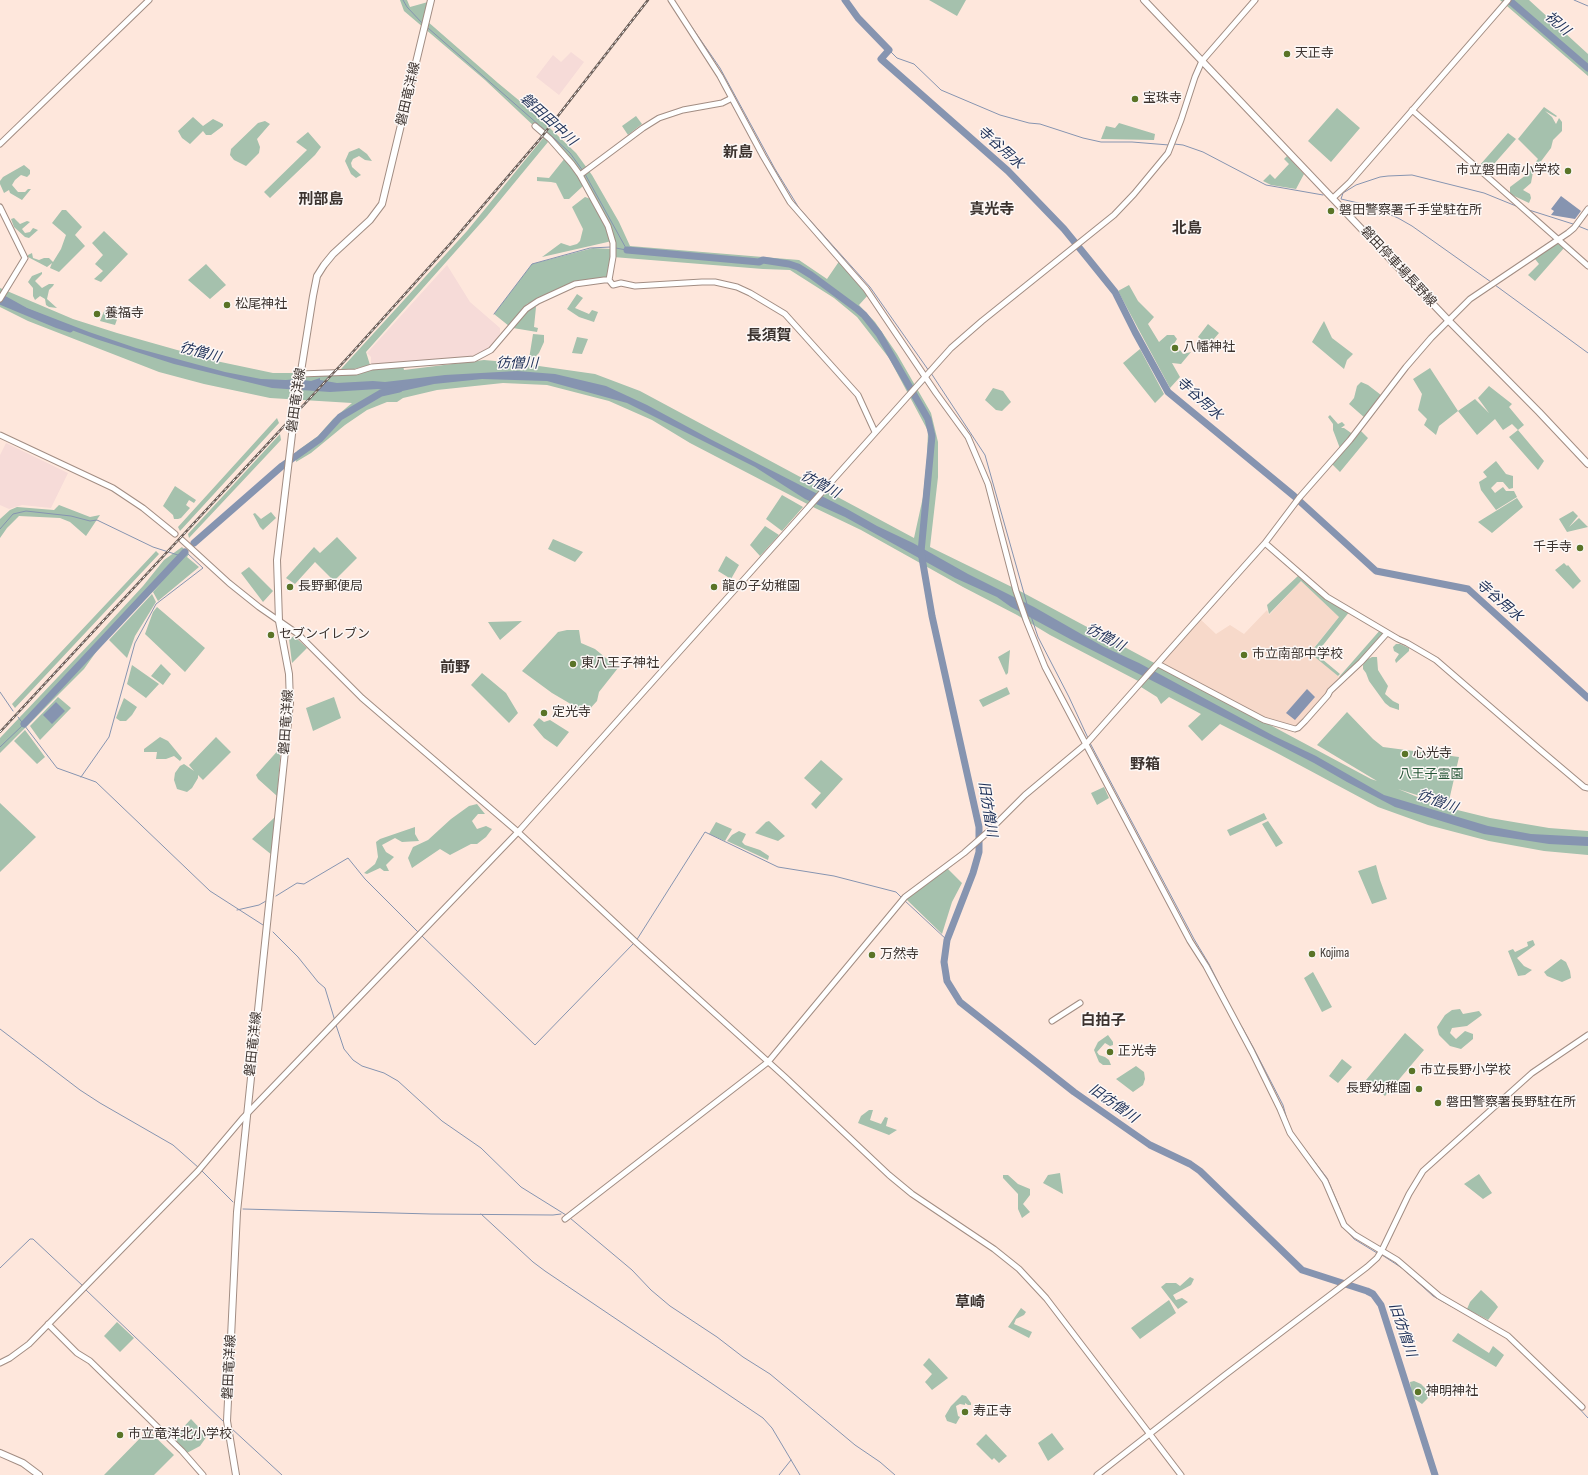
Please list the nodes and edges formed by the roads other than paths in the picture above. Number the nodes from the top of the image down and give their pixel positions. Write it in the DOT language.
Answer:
graph roads {
  1 [pos="149,0"];
  2 [pos="431,0"];
  3 [pos="671,0"];
  4 [pos="1144,0"];
  5 [pos="1255,0"];
  6 [pos="1507,2"];
  7 [pos="1202,61"];
  8 [pos="732,98"];
  9 [pos="1412,110"];
  10 [pos="535,126"];
  11 [pos="0,144"];
  12 [pos="580,175"];
  13 [pos="1334,197"];
  14 [pos="0,208"];
  15 [pos="1588,209"];
  16 [pos="1558,240"];
  17 [pos="1588,266"];
  18 [pos="609,280"];
  19 [pos="0,299"];
  20 [pos="1449,321"];
  21 [pos="300,374"];
  22 [pos="925,378"];
  23 [pos="875,432"];
  24 [pos="0,435"];
  25 [pos="1588,464"];
  26 [pos="175,534"];
  27 [pos="182,540"];
  28 [pos="1264,543"];
  29 [pos="279,622"];
  30 [pos="1387,633"];
  31 [pos="1157,664"];
  32 [pos="1086,744"];
  33 [pos="1588,788"];
  34 [pos="518,832"];
  35 [pos="1080,1003"];
  36 [pos="1052,1021"];
  37 [pos="1588,1035"];
  38 [pos="768,1062"];
  39 [pos="246,1115"];
  40 [pos="565,1219"];
  41 [pos="1382,1250"];
  42 [pos="48,1324"];
  43 [pos="0,1363"];
  44 [pos="1582,1407"];
  45 [pos="1149,1435"];
  46 [pos="0,1453"];
  47 [pos="40,1475"];
  48 [pos="203,1475"];
  49 [pos="236,1475"];
  50 [pos="1097,1475"];
  51 [pos="1181,1475"];
  1 -- 11 [label="street"];
  2 -- 21 [label="main road, 磐田竜洋線"];
  3 -- 8 [label="street"];
  4 -- 7 [label="main road, 磐田停車場長野線"];
  5 -- 7 [label="street"];
  6 -- 9 [label="street"];
  7 -- 13 [label="main road, 磐田停車場長野線"];
  7 -- 22 [label="street"];
  8 -- 12 [label="street"];
  8 -- 22 [label="street"];
  9 -- 13 [label="street"];
  9 -- 16 [label="street"];
  10 -- 12 [label="street"];
  12 -- 18 [label="street"];
  13 -- 20 [label="main road, 磐田停車場長野線"];
  14 -- 19 [label="street"];
  15 -- 16 [label="street"];
  16 -- 17 [label="street"];
  16 -- 20 [label="street"];
  18 -- 21 [label="street"];
  18 -- 23 [label="street"];
  20 -- 25 [label="main road, 磐田停車場長野線"];
  20 -- 28 [label="street"];
  21 -- 29 [label="main road, 磐田竜洋線"];
  22 -- 23 [label="street"];
  22 -- 32 [label="street"];
  23 -- 34 [label="street"];
  24 -- 26 [label="street"];
  27 -- 29 [label="street"];
  28 -- 30 [label="street"];
  28 -- 31 [label="street"];
  29 -- 34 [label="street"];
  29 -- 39 [label="main road, 磐田竜洋線"];
  30 -- 31 [label="street"];
  30 -- 33 [label="street"];
  31 -- 32 [label="street"];
  32 -- 38 [label="street"];
  32 -- 41 [label="street"];
  34 -- 38 [label="street"];
  34 -- 39 [label="street"];
  35 -- 36 [label="street"];
  37 -- 41 [label="street"];
  38 -- 40 [label="street"];
  38 -- 45 [label="street"];
  39 -- 42 [label="street"];
  39 -- 49 [label="main road, 磐田竜洋線"];
  41 -- 44 [label="street"];
  41 -- 45 [label="street"];
  42 -- 43 [label="street"];
  42 -- 48 [label="street"];
  45 -- 50 [label="street"];
  45 -- 51 [label="street"];
  46 -- 47 [label="main road"];
}
